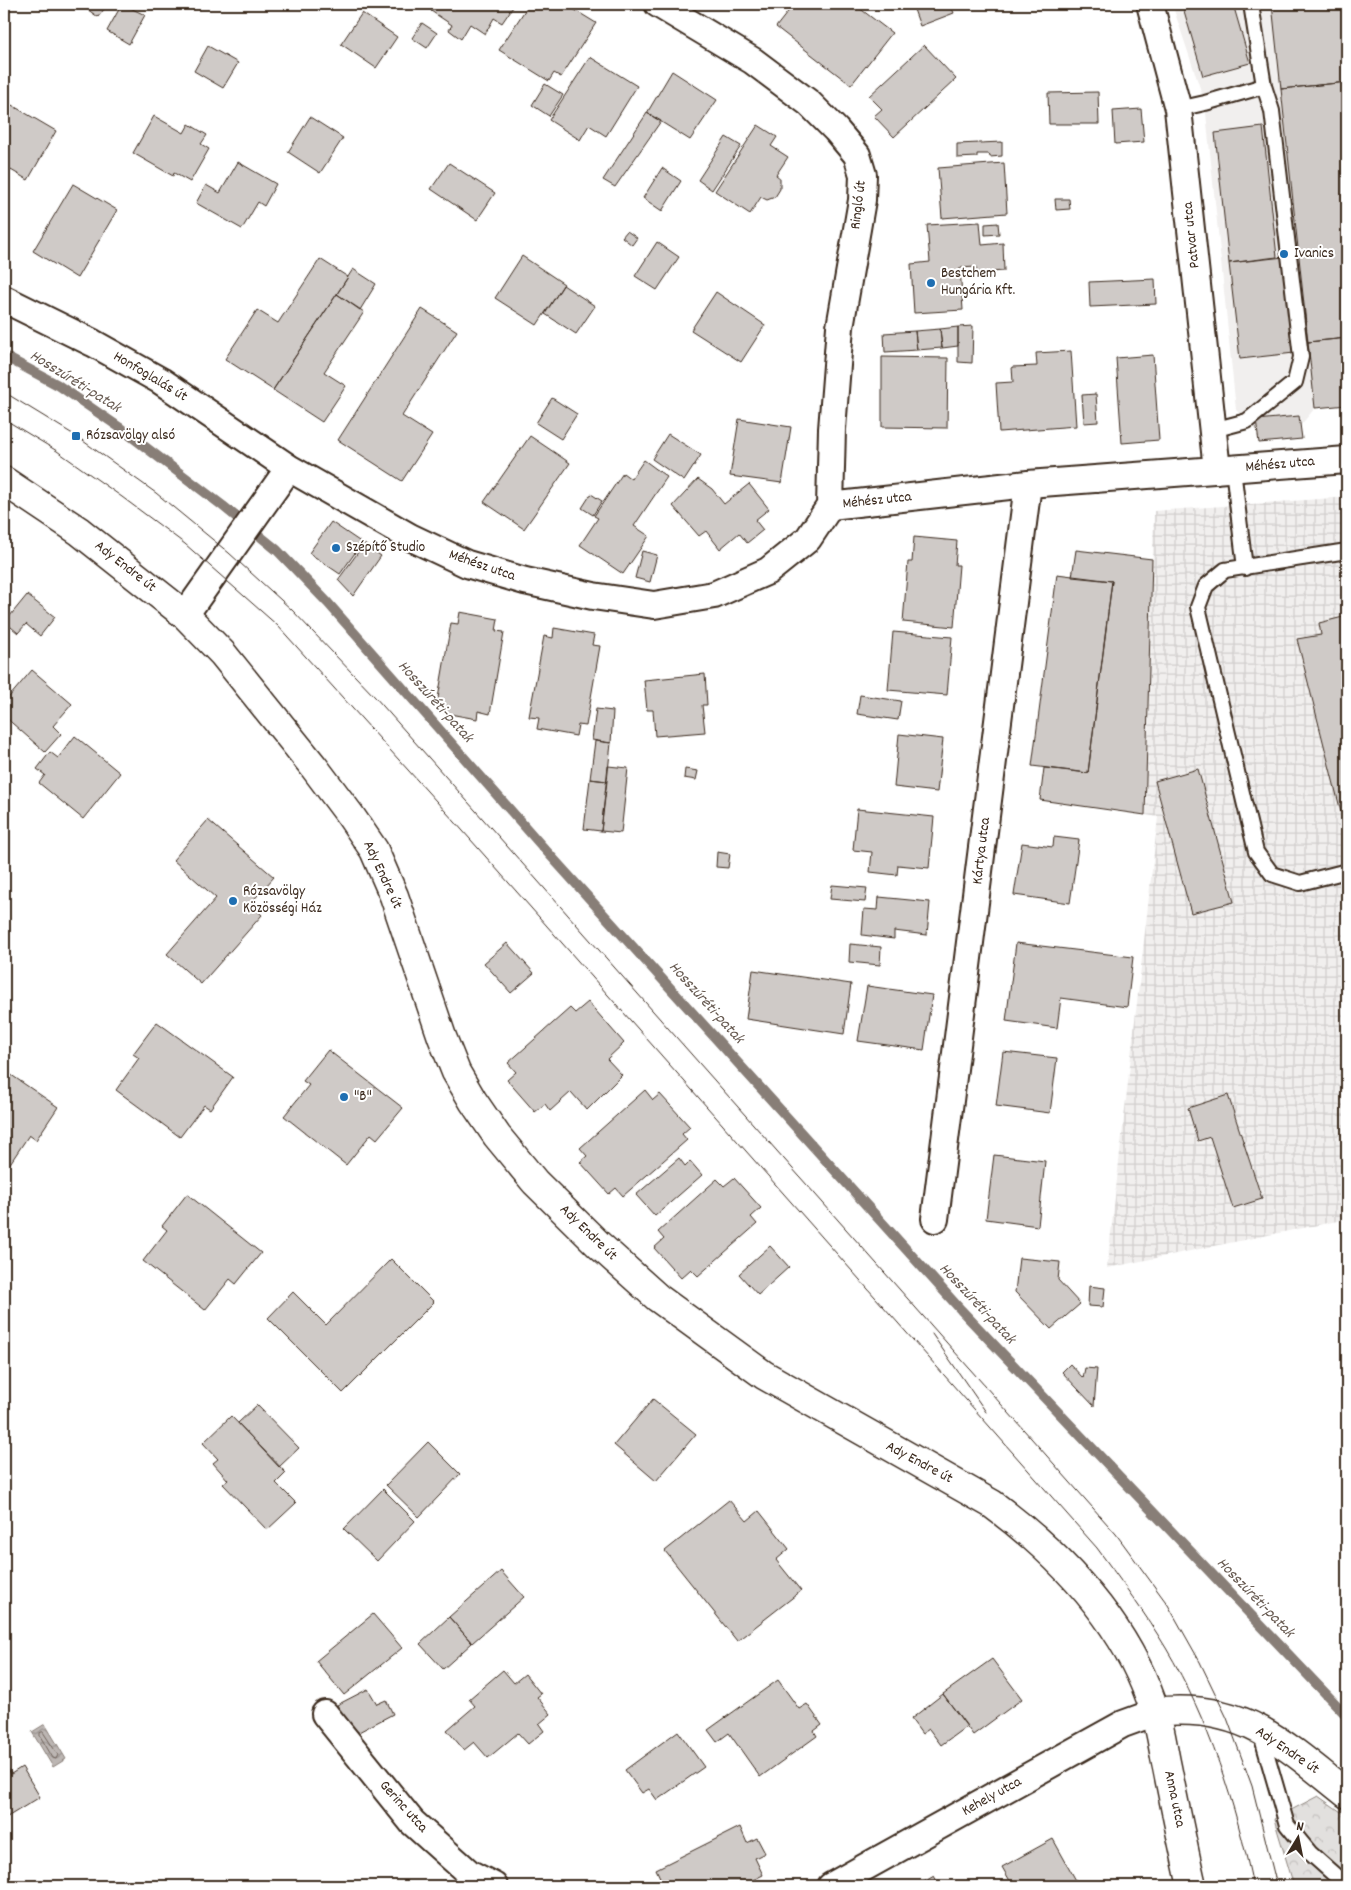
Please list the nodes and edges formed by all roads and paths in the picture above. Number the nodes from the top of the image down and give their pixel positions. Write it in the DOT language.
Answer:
graph roads {
  1 [pos="658,4"];
  2 [pos="1150,4"];
  3 [pos="1251,4"];
  4 [pos="1264,86"];
  5 [pos="1178,109"];
  6 [pos="4,299"];
  7 [pos="1213,430"];
  8 [pos="1347,460"];
  9 [pos="289,468"];
  10 [pos="1225,469"];
  11 [pos="1028,484"];
  12 [pos="6,485"];
  13 [pos="830,506"];
  14 [pos="1347,551"];
  15 [pos="1245,568"];
  16 [pos="185,615"];
  17 [pos="1347,871"];
  18 [pos="935,1219"];
  19 [pos="1156,1712"];
  20 [pos="324,1714"];
  21 [pos="1260,1730"];
  22 [pos="1347,1794"];
  23 [pos="494,1886"];
  24 [pos="831,1886"];
  25 [pos="1192,1886"];
  26 [pos="1347,1886"];
  1 -- 13 [label="street, Ringló út"];
  2 -- 5 [label="street, Patvar utca"];
  3 -- 4 [label="lane"];
  4 -- 5 [label="lane"];
  4 -- 7 [label="lane"];
  5 -- 7 [label="street, Patvar utca"];
  6 -- 9 [label="street, Honfoglalás út"];
  7 -- 10 [label="street, Patvar utca"];
  8 -- 10 [label="street, Méhész utca"];
  9 -- 13 [label="street, Méhész utca"];
  9 -- 16 [label="street"];
  10 -- 11 [label="street, Méhész utca"];
  10 -- 15 [label="lane"];
  11 -- 13 [label="street, Méhész utca"];
  11 -- 18 [label="street, Kártya utca"];
  12 -- 16 [label="street, Ady Endre út"];
  14 -- 15 [label="lane"];
  15 -- 17 [label="lane"];
  16 -- 19 [label="street, Ady Endre út"];
  19 -- 21 [label="street, Ady Endre út"];
  19 -- 24 [label="street, Kehely utca"];
  19 -- 25 [label="street, Anna utca"];
  20 -- 23 [label="street, Gerinc utca"];
  21 -- 22 [label="street, Ady Endre út"];
  21 -- 26 [label="lane"];
}
